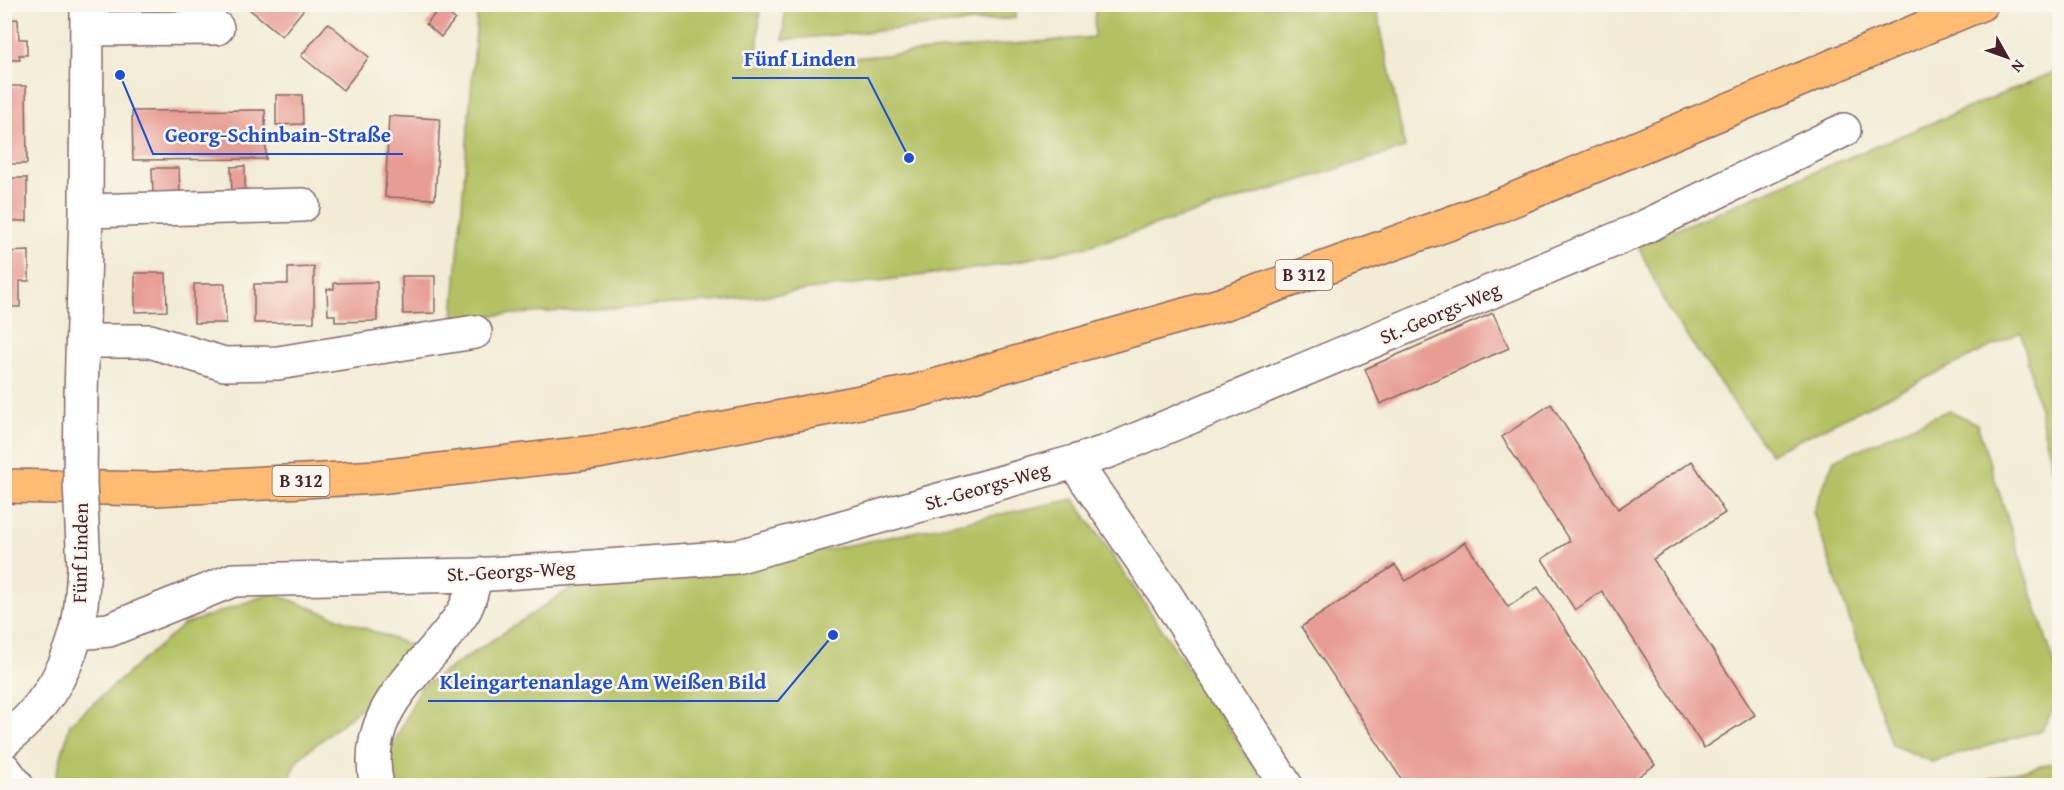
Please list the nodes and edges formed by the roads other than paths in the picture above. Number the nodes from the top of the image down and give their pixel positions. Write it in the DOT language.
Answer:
graph roads {
  1 [pos="1981,4"];
  2 [pos="87,17"];
  3 [pos="217,28"];
  4 [pos="1844,130"];
  5 [pos="303,205"];
  6 [pos="86,211"];
  7 [pos="475,332"];
  8 [pos="84,341"];
  9 [pos="1074,462"];
  10 [pos="4,486"];
  11 [pos="476,575"];
  12 [pos="77,633"];
  13 [pos="4,741"];
  14 [pos="4,769"];
  15 [pos="18,786"];
  16 [pos="377,786"];
  17 [pos="1286,786"];
  1 -- 10 [label="main road, B 312"];
  2 -- 3 [label="street"];
  2 -- 6 [label="street, Fünf Linden"];
  4 -- 9 [label="street, St.-Georgs-Weg"];
  5 -- 6 [label="street"];
  6 -- 8 [label="street, Fünf Linden"];
  7 -- 8 [label="street"];
  8 -- 12 [label="street, Fünf Linden, bridge"];
  9 -- 11 [label="street, St.-Georgs-Weg"];
  9 -- 17 [label="street"];
  11 -- 12 [label="street, St.-Georgs-Weg"];
  11 -- 16 [label="street"];
  12 -- 13 [label="street, Fünf Linden"];
  14 -- 15 [label="street"];
}
